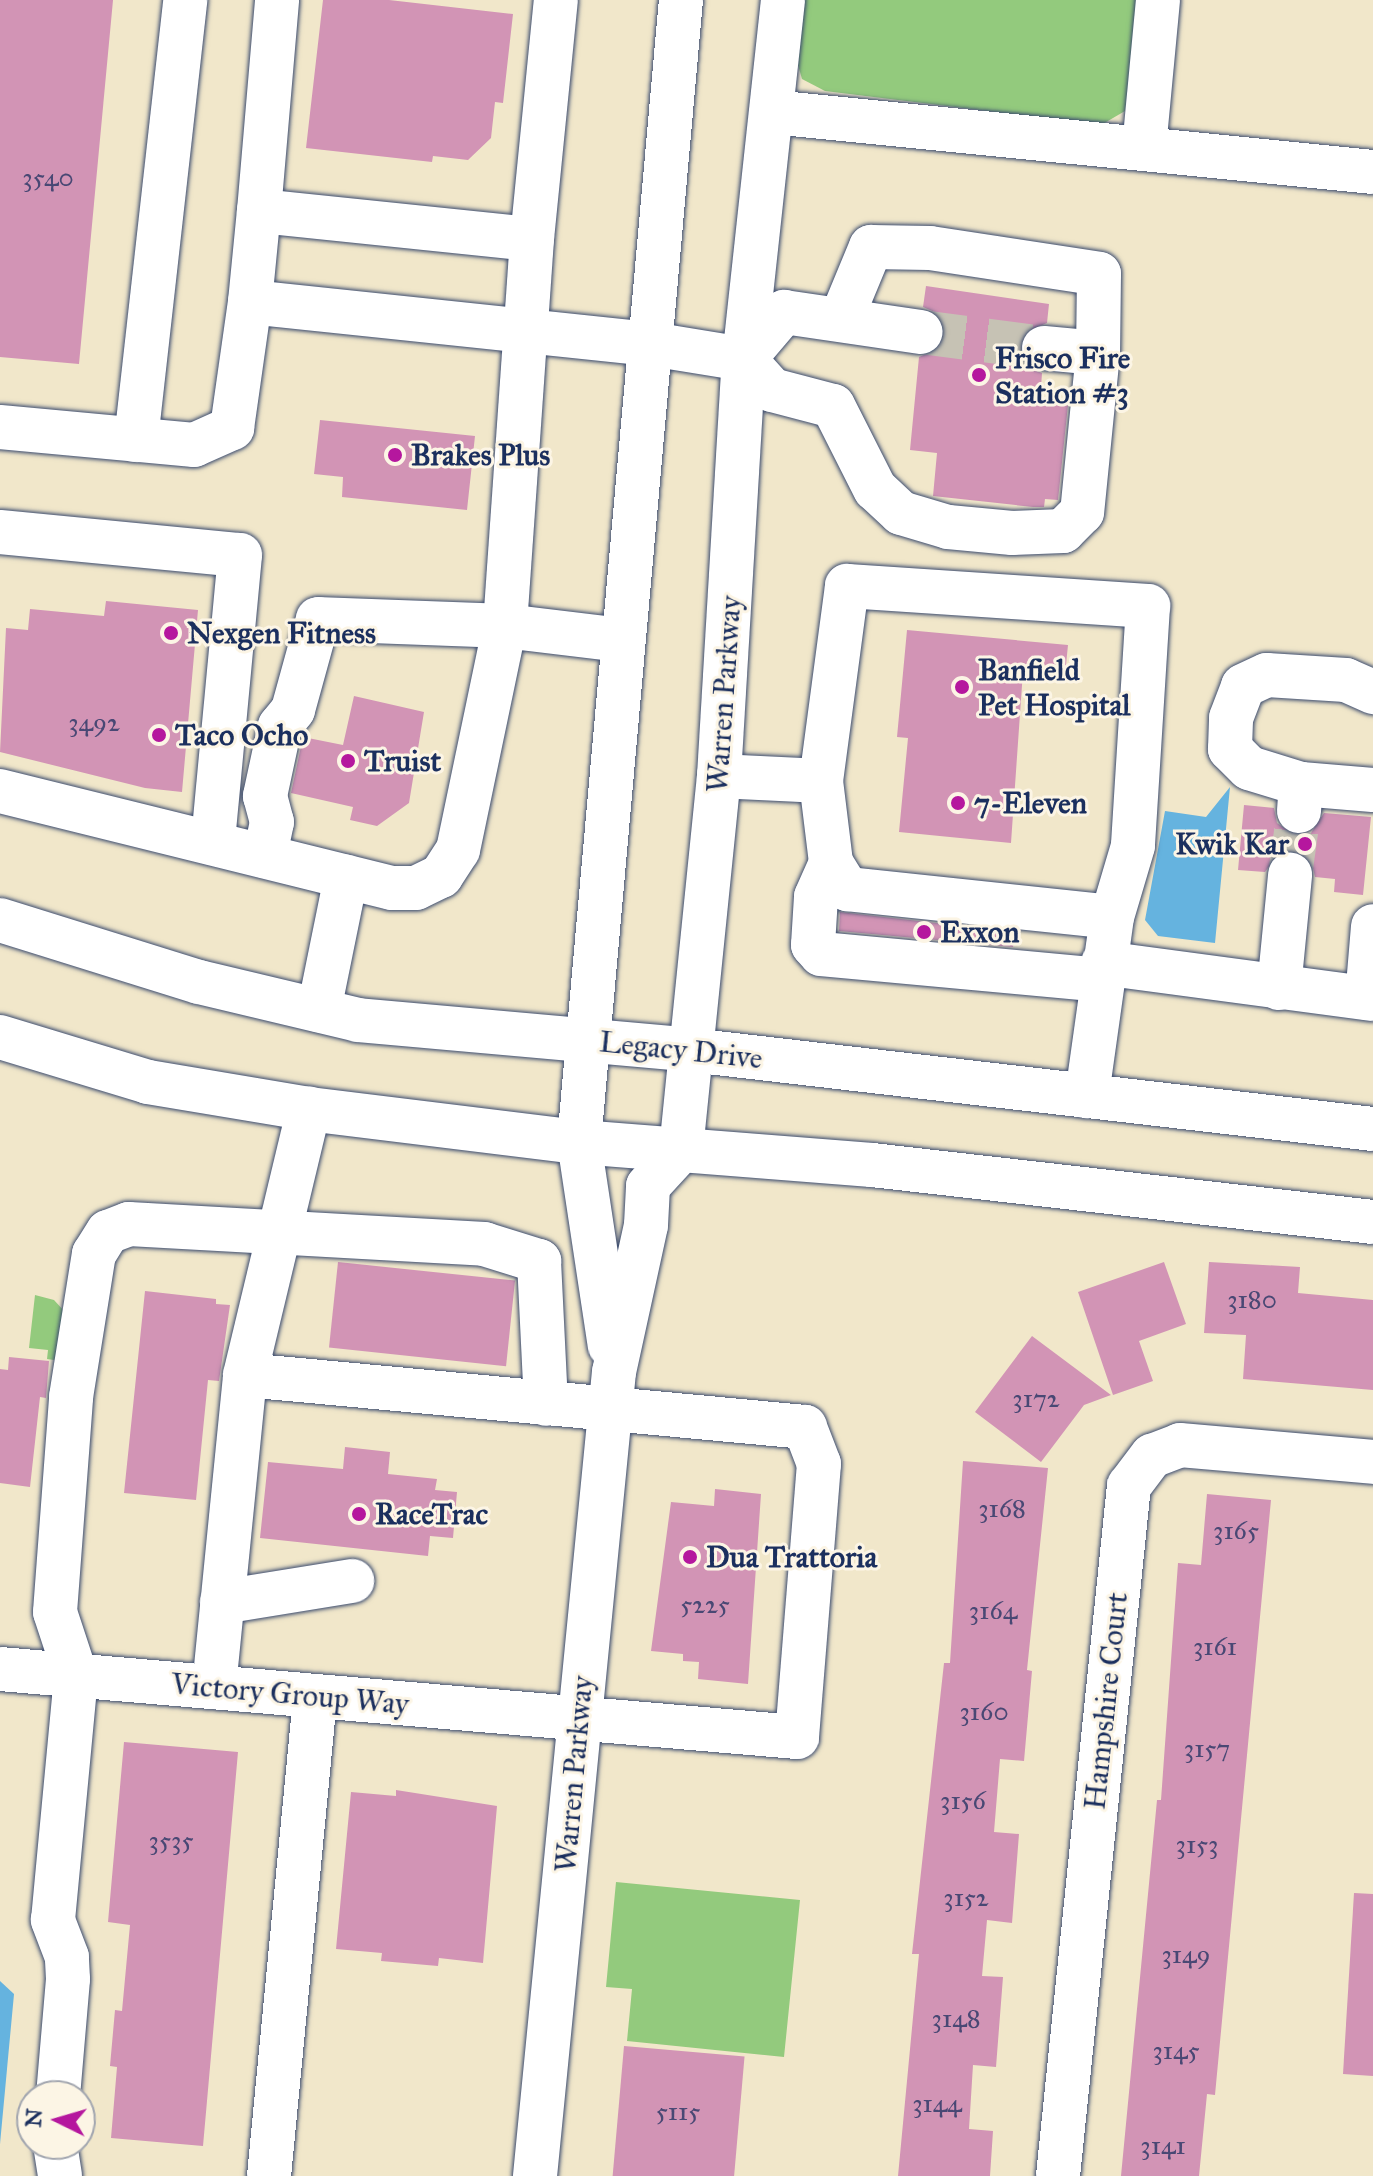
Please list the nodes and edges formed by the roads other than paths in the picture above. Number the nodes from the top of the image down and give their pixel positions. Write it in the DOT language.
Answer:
graph roads {
  1 [pos="185,0"];
  2 [pos="277,0"];
  3 [pos="556,0"];
  4 [pos="681,0"];
  5 [pos="783,0"];
  6 [pos="1158,0"];
  7 [pos="772,112"];
  8 [pos="1144,148"];
  9 [pos="1373,172"];
  10 [pos="259,211"];
  11 [pos="532,239"];
  12 [pos="250,302"];
  13 [pos="842,317"];
  14 [pos="524,331"];
  15 [pos="921,332"];
  16 [pos="651,344"];
  17 [pos="1044,348"];
  18 [pos="1098,353"];
  19 [pos="744,359"];
  20 [pos="0,427"];
  21 [pos="136,440"];
  22 [pos="0,532"];
  23 [pos="505,626"];
  24 [pos="621,640"];
  25 [pos="1373,692"];
  26 [pos="719,776"];
  27 [pos="821,781"];
  28 [pos="1373,790"];
  29 [pos="0,791"];
  30 [pos="213,843"];
  31 [pos="265,856"];
  32 [pos="831,863"];
  33 [pos="1290,875"];
  34 [pos="346,877"];
  35 [pos="1112,917"];
  36 [pos="0,920"];
  37 [pos="1373,926"];
  38 [pos="1102,972"];
  39 [pos="1279,988"];
  40 [pos="1370,998"];
  41 [pos="319,1010"];
  42 [pos="0,1037"];
  43 [pos="587,1040"];
  44 [pos="691,1050"];
  45 [pos="1087,1096"];
  46 [pos="309,1109"];
  47 [pos="1373,1129"];
  48 [pos="579,1142"];
  49 [pos="681,1150"];
  50 [pos="1373,1222"];
  51 [pos="276,1235"];
  52 [pos="245,1375"];
  53 [pos="612,1391"];
  54 [pos="546,1404"];
  55 [pos="1373,1462"];
  56 [pos="352,1581"];
  57 [pos="222,1602"];
  58 [pos="0,1669"];
  59 [pos="76,1676"];
  60 [pos="214,1687"];
  61 [pos="315,1696"];
  62 [pos="579,1721"];
  63 [pos="59,2080"];
  64 [pos="269,2176"];
  65 [pos="535,2176"];
  66 [pos="1058,2176"];
  1 -- 21 [label="main road"];
  2 -- 10 [label="main road"];
  3 -- 11 [label="main road"];
  4 -- 16 [label="main road, Warren Parkway"];
  5 -- 7 [label="main road, Warren Parkway"];
  6 -- 8 [label="main road"];
  7 -- 8 [label="main road"];
  7 -- 19 [label="main road, Warren Parkway"];
  8 -- 9 [label="main road"];
  10 -- 11 [label="main road"];
  10 -- 12 [label="main road"];
  11 -- 14 [label="main road"];
  12 -- 14 [label="main road"];
  12 -- 21 [label="main road"];
  13 -- 15 [label="main road"];
  13 -- 18 [label="main road"];
  13 -- 19 [label="main road"];
  14 -- 16 [label="main road"];
  14 -- 23 [label="main road"];
  16 -- 19 [label="main road"];
  16 -- 24 [label="main road, Warren Parkway"];
  17 -- 18 [label="main road"];
  18 -- 19 [label="main road"];
  19 -- 26 [label="main road, Warren Parkway"];
  20 -- 21 [label="main road"];
  22 -- 30 [label="main road"];
  23 -- 24 [label="main road"];
  23 -- 31 [label="main road"];
  23 -- 34 [label="main road"];
  24 -- 43 [label="main road, Warren Parkway"];
  25 -- 28 [label="main road"];
  26 -- 27 [label="main road"];
  26 -- 44 [label="main road, Warren Parkway"];
  27 -- 32 [label="main road"];
  27 -- 35 [label="main road"];
  29 -- 30 [label="main road"];
  30 -- 31 [label="main road"];
  31 -- 34 [label="main road"];
  32 -- 35 [label="main road"];
  32 -- 38 [label="main road"];
  33 -- 39 [label="main road"];
  34 -- 41 [label="main road"];
  35 -- 38 [label="main road"];
  36 -- 41 [label="main road, Legacy Drive"];
  37 -- 40 [label="main road"];
  38 -- 39 [label="main road"];
  38 -- 45 [label="main road"];
  39 -- 40 [label="main road"];
  41 -- 43 [label="main road, Legacy Drive"];
  42 -- 46 [label="main road"];
  43 -- 44 [label="main road, Legacy Drive"];
  43 -- 48 [label="main road, Warren Parkway"];
  44 -- 45 [label="main road, Legacy Drive"];
  44 -- 49 [label="main road, Warren Parkway"];
  45 -- 47 [label="main road, Legacy Drive"];
  46 -- 48 [label="main road"];
  46 -- 51 [label="main road"];
  48 -- 49 [label="main road"];
  48 -- 53 [label="main road, Warren Parkway"];
  49 -- 50 [label="main road"];
  49 -- 53 [label="main road, Warren Parkway"];
  51 -- 52 [label="main road"];
  51 -- 54 [label="main road"];
  51 -- 59 [label="main road"];
  52 -- 54 [label="main road"];
  52 -- 57 [label="main road"];
  53 -- 54 [label="main road"];
  53 -- 62 [label="main road, Warren Parkway"];
  53 -- 62 [label="main road, Victory Group Way"];
  55 -- 66 [label="main road, Hampshire Court"];
  56 -- 57 [label="main road"];
  57 -- 60 [label="main road"];
  58 -- 59 [label="main road, Victory Group Way"];
  59 -- 60 [label="main road, Victory Group Way"];
  59 -- 63 [label="main road"];
  60 -- 61 [label="main road, Victory Group Way"];
  61 -- 62 [label="main road, Victory Group Way"];
  61 -- 64 [label="main road"];
  62 -- 65 [label="main road, Warren Parkway"];
}
